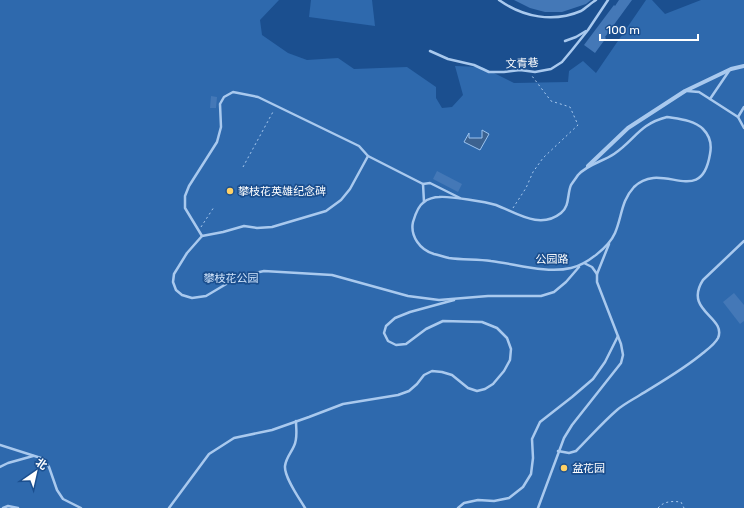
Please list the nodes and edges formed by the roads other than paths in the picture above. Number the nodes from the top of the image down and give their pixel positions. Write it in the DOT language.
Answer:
graph roads {
  1 [pos="499,0"];
  2 [pos="596,0"];
  3 [pos="608,0"];
  4 [pos="588,30"];
  5 [pos="564,41"];
  6 [pos="430,51"];
  7 [pos="744,66"];
  8 [pos="731,69"];
  9 [pos="685,91"];
  10 [pos="710,99"];
  11 [pos="744,107"];
  12 [pos="738,117"];
  13 [pos="744,128"];
  14 [pos="368,156"];
  15 [pos="588,166"];
  16 [pos="423,184"];
  17 [pos="463,199"];
  18 [pos="424,202"];
  19 [pos="202,236"];
  20 [pos="744,241"];
  21 [pos="610,243"];
  22 [pos="584,263"];
  23 [pos="580,266"];
  24 [pos="597,274"];
  25 [pos="463,298"];
  26 [pos="618,336"];
  27 [pos="296,421"];
  28 [pos="0,445"];
  29 [pos="558,451"];
  30 [pos="35,456"];
  31 [pos="0,467"];
  32 [pos="3,508"];
  33 [pos="18,508"];
  34 [pos="81,508"];
  35 [pos="169,508"];
  36 [pos="305,508"];
  37 [pos="458,508"];
  38 [pos="538,508"];
  1 -- 2 [label="lane"];
  3 -- 4 [label="lane, 文青巷"];
  4 -- 5 [label="lane"];
  4 -- 6 [label="lane, 文青巷"];
  7 -- 8 [label="street"];
  8 -- 9 [label="street"];
  8 -- 10 [label="lane"];
  9 -- 10 [label="lane"];
  9 -- 15 [label="street"];
  10 -- 12 [label="lane"];
  11 -- 12 [label="lane"];
  12 -- 13 [label="lane"];
  14 -- 16 [label="lane"];
  14 -- 19 [label="lane"];
  14 -- 19 [label="lane"];
  15 -- 17 [label="lane"];
  15 -- 21 [label="lane"];
  16 -- 17 [label="lane"];
  16 -- 18 [label="lane"];
  17 -- 18 [label="lane"];
  18 -- 23 [label="lane, 公园路"];
  19 -- 25 [label="lane"];
  20 -- 29 [label="lane"];
  21 -- 22 [label="lane, 公园路"];
  21 -- 24 [label="lane"];
  22 -- 23 [label="lane, 公园路"];
  22 -- 24 [label="lane"];
  23 -- 25 [label="lane"];
  24 -- 26 [label="lane"];
  25 -- 27 [label="lane"];
  26 -- 29 [label="lane"];
  26 -- 37 [label="lane"];
  27 -- 35 [label="lane"];
  27 -- 36 [label="lane"];
  28 -- 30 [label="lane"];
  29 -- 38 [label="lane"];
  30 -- 31 [label="lane"];
  30 -- 34 [label="lane"];
  32 -- 33 [label="lane"];
}
